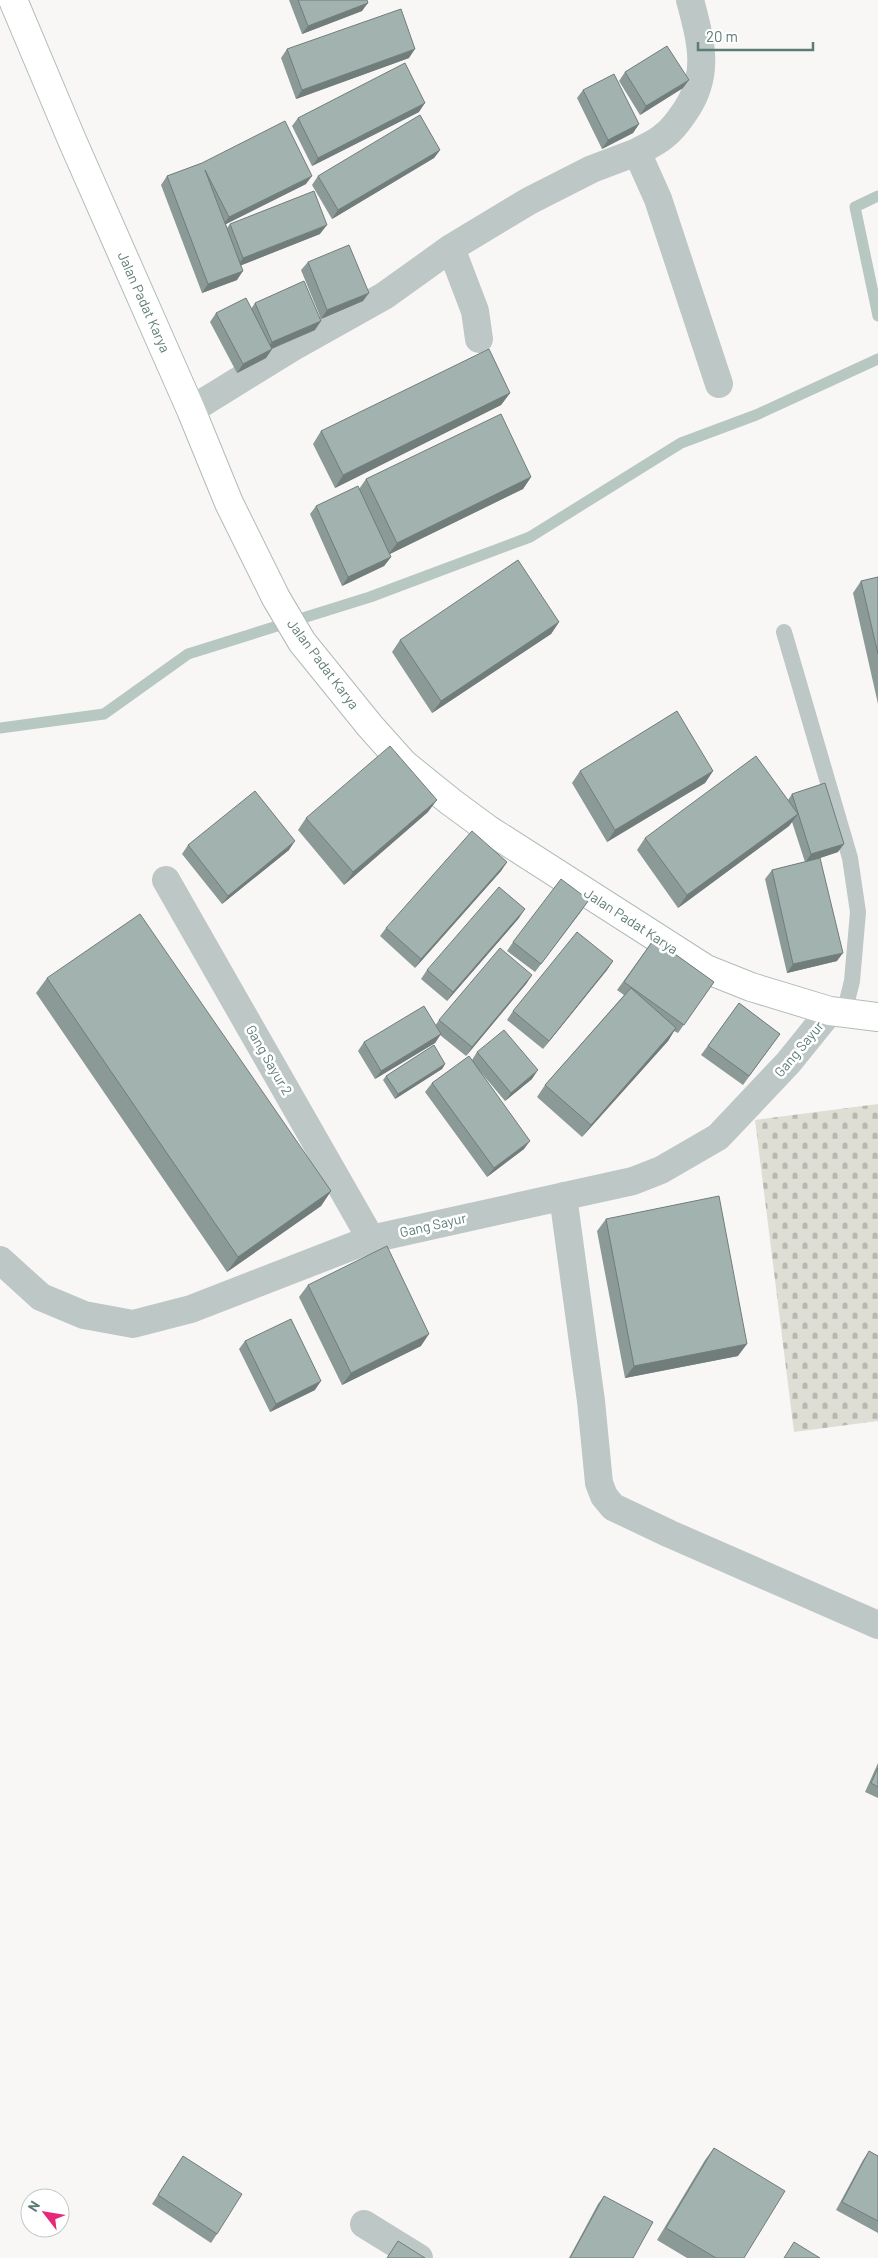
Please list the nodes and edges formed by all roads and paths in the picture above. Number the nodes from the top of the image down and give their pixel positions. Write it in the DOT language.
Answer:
graph roads {
  1 [pos="14,0"];
  2 [pos="690,0"];
  3 [pos="637,152"];
  4 [pos="451,248"];
  5 [pos="479,339"];
  6 [pos="719,384"];
  7 [pos="191,410"];
  8 [pos="784,632"];
  9 [pos="166,880"];
  10 [pos="837,1012"];
  11 [pos="878,1017"];
  12 [pos="562,1196"];
  13 [pos="371,1239"];
  14 [pos="0,1260"];
  15 [pos="878,1625"];
  16 [pos="364,2224"];
  17 [pos="419,2258"];
  1 -- 7 [label="main road, Jalan Padat Karya"];
  2 -- 3 [label="street"];
  3 -- 4 [label="street"];
  3 -- 6 [label="street"];
  4 -- 5 [label="street"];
  4 -- 7 [label="street"];
  7 -- 10 [label="main road, Jalan Padat Karya"];
  8 -- 10 [label="lane"];
  9 -- 13 [label="street, Gang Sayur 2"];
  10 -- 11 [label="main road, Jalan Padat Karya"];
  10 -- 12 [label="street, Gang Sayur"];
  12 -- 13 [label="street, Gang Sayur"];
  12 -- 15 [label="street"];
  13 -- 14 [label="street, Gang Sayur"];
  16 -- 17 [label="street"];
}
